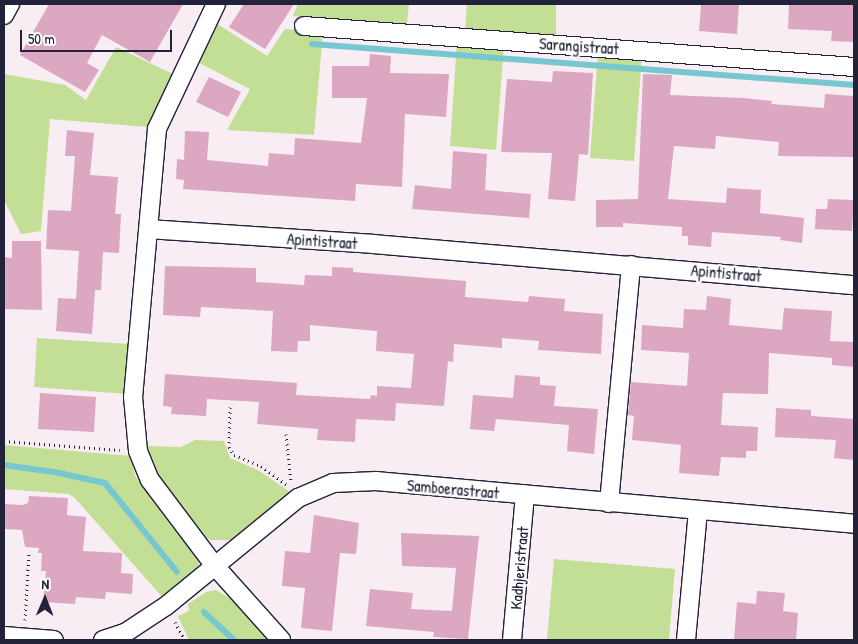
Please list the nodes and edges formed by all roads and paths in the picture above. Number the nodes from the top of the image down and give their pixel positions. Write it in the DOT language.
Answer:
graph roads {
  1 [pos="10,4"];
  2 [pos="216,4"];
  3 [pos="4,15"];
  4 [pos="304,26"];
  5 [pos="854,66"];
  6 [pos="149,230"];
  7 [pos="631,265"];
  8 [pos="854,285"];
  9 [pos="230,407"];
  10 [pos="286,434"];
  11 [pos="4,441"];
  12 [pos="138,452"];
  13 [pos="526,496"];
  14 [pos="610,503"];
  15 [pos="698,511"];
  16 [pos="854,524"];
  17 [pos="29,552"];
  18 [pos="214,565"];
  19 [pos="4,636"];
  20 [pos="24,638"];
  21 [pos="54,640"];
  22 [pos="103,640"];
  23 [pos="281,640"];
  24 [pos="512,640"];
  25 [pos="686,640"];
  1 -- 3 [label="street"];
  2 -- 6 [label="street"];
  4 -- 5 [label="street, Sarangistraat"];
  6 -- 7 [label="street, Apintistraat"];
  6 -- 12 [label="street"];
  7 -- 8 [label="street, Apintistraat"];
  7 -- 14 [label="street"];
  9 -- 10 [label="path"];
  11 -- 12 [label="path"];
  12 -- 18 [label="street"];
  13 -- 14 [label="street, Samboerastraat"];
  13 -- 18 [label="street, Samboerastraat"];
  13 -- 24 [label="street, Kadhjeristraat"];
  14 -- 15 [label="street, Samboerastraat"];
  15 -- 16 [label="street, Samboerastraat"];
  15 -- 25 [label="street"];
  17 -- 20 [label="path"];
  18 -- 22 [label="street, Samboerastraat"];
  18 -- 23 [label="street"];
  19 -- 20 [label="street"];
  20 -- 21 [label="street"];
}
